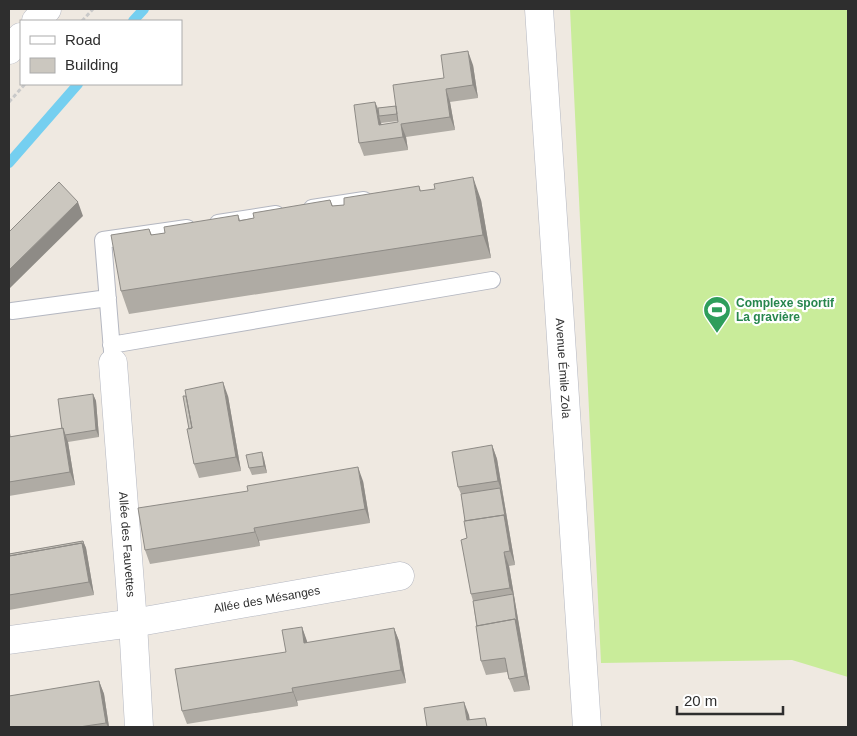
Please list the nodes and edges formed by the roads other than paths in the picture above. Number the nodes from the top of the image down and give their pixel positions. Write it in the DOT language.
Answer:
graph roads {
  1 [pos="47,9"];
  2 [pos="539,9"];
  3 [pos="37,20"];
  4 [pos="20,38"];
  5 [pos="9,50"];
  6 [pos="376,199"];
  7 [pos="492,280"];
  8 [pos="108,298"];
  9 [pos="12,311"];
  10 [pos="112,354"];
  11 [pos="400,576"];
  12 [pos="133,623"];
  13 [pos="9,640"];
  14 [pos="139,727"];
  15 [pos="587,727"];
  1 -- 3 [label="street"];
  2 -- 15 [label="street, Avenue Émile Zola"];
  4 -- 5 [label="street"];
  6 -- 8 [label="lane"];
  7 -- 10 [label="lane"];
  8 -- 9 [label="lane"];
  8 -- 10 [label="lane"];
  10 -- 12 [label="street, Allée des Fauvettes"];
  11 -- 12 [label="street, Allée des Mésanges"];
  12 -- 13 [label="street, Allée des Mésanges"];
  12 -- 14 [label="street, Allée des Fauvettes"];
}
